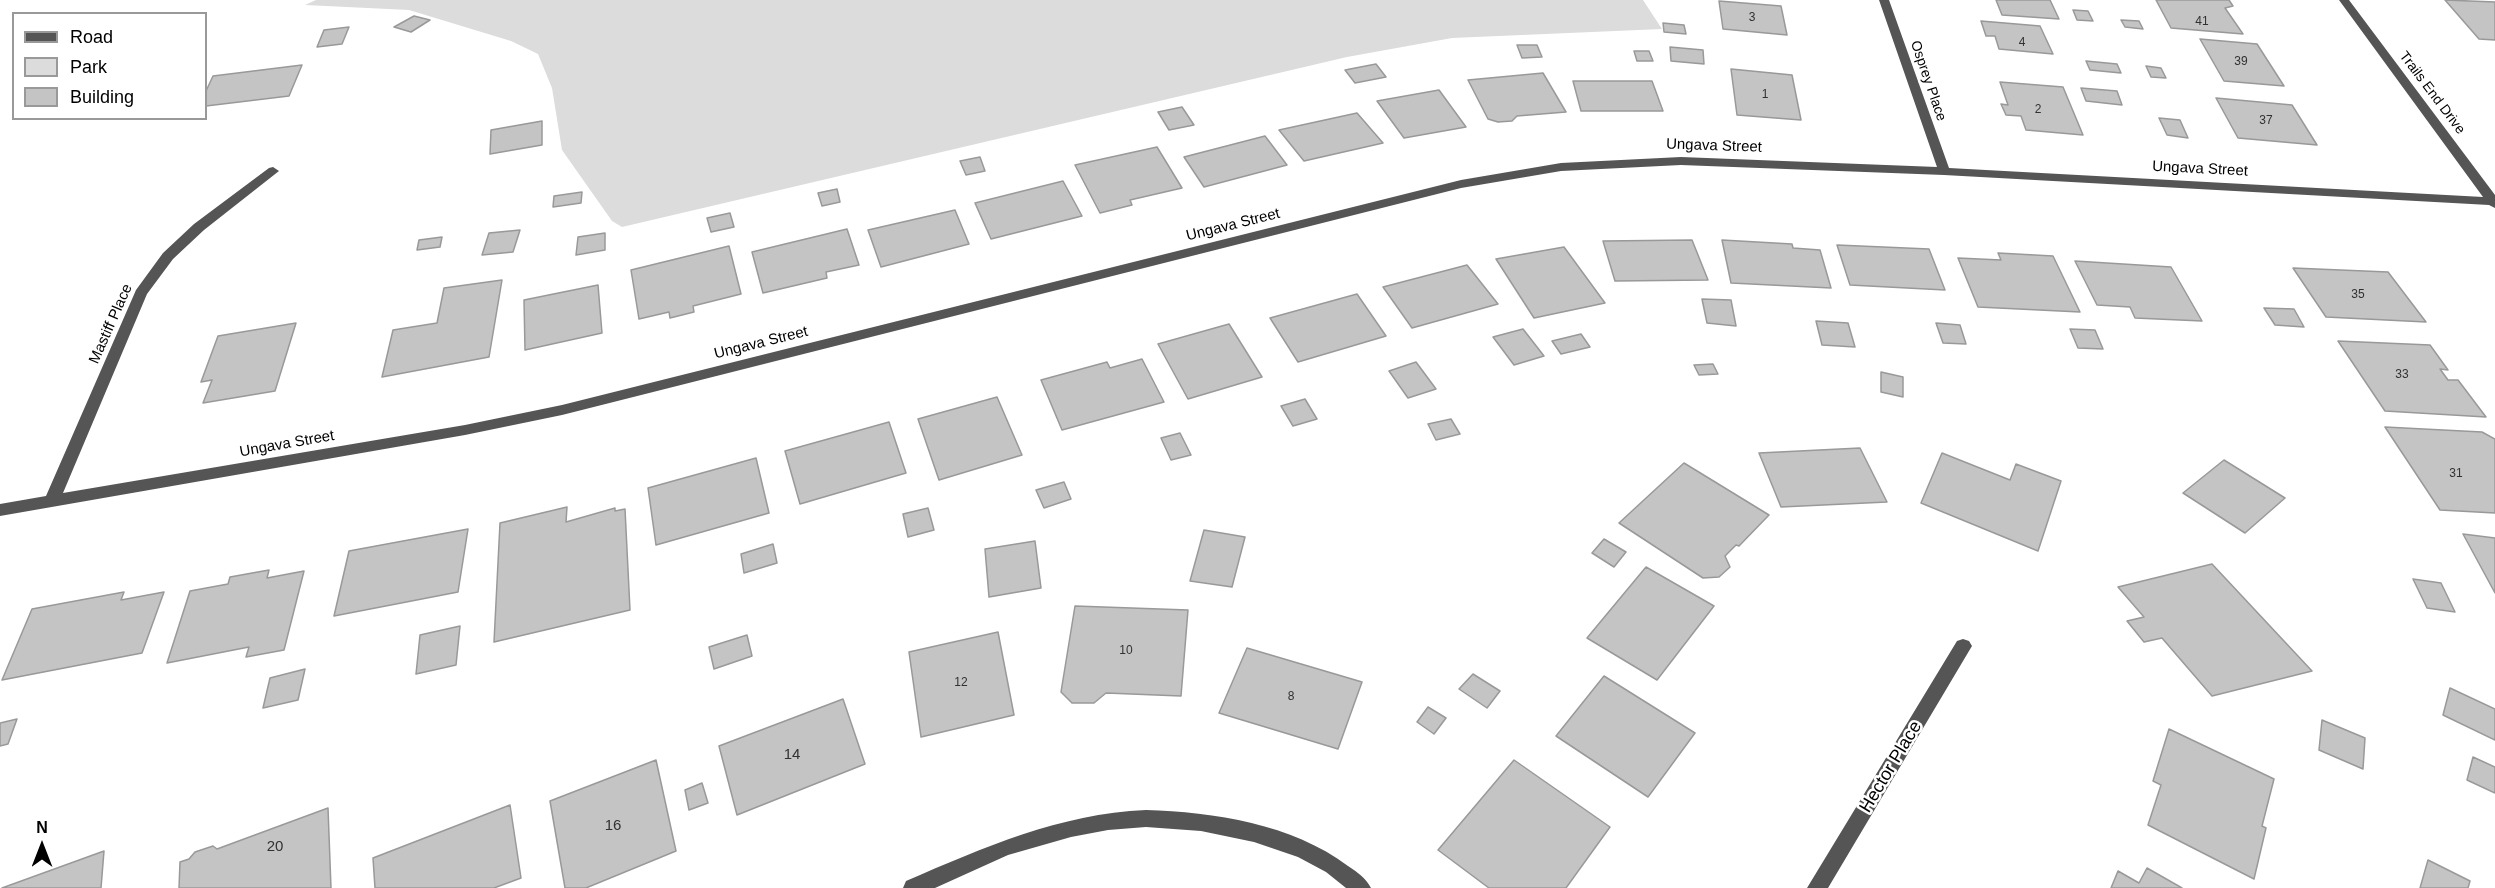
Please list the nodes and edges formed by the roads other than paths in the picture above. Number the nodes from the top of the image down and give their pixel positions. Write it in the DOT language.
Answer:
graph roads {
  1 [pos="1884,0"];
  2 [pos="2344,0"];
  3 [pos="273,171"];
  4 [pos="1944,171"];
  5 [pos="2494,202"];
  6 [pos="52,501"];
  7 [pos="0,510"];
  8 [pos="1963,646"];
  9 [pos="913,888"];
  10 [pos="1361,888"];
  11 [pos="1818,888"];
  1 -- 4 [label="street, Osprey Place"];
  2 -- 5 [label="street, Trails End Drive"];
  3 -- 6 [label="street, Mastiff Place"];
  4 -- 5 [label="street, Ungava Street"];
  4 -- 6 [label="street, Ungava Street"];
  6 -- 7 [label="street, Ungava Street"];
  8 -- 11 [label="street, Hector Place"];
  9 -- 10 [label="street"];
}
